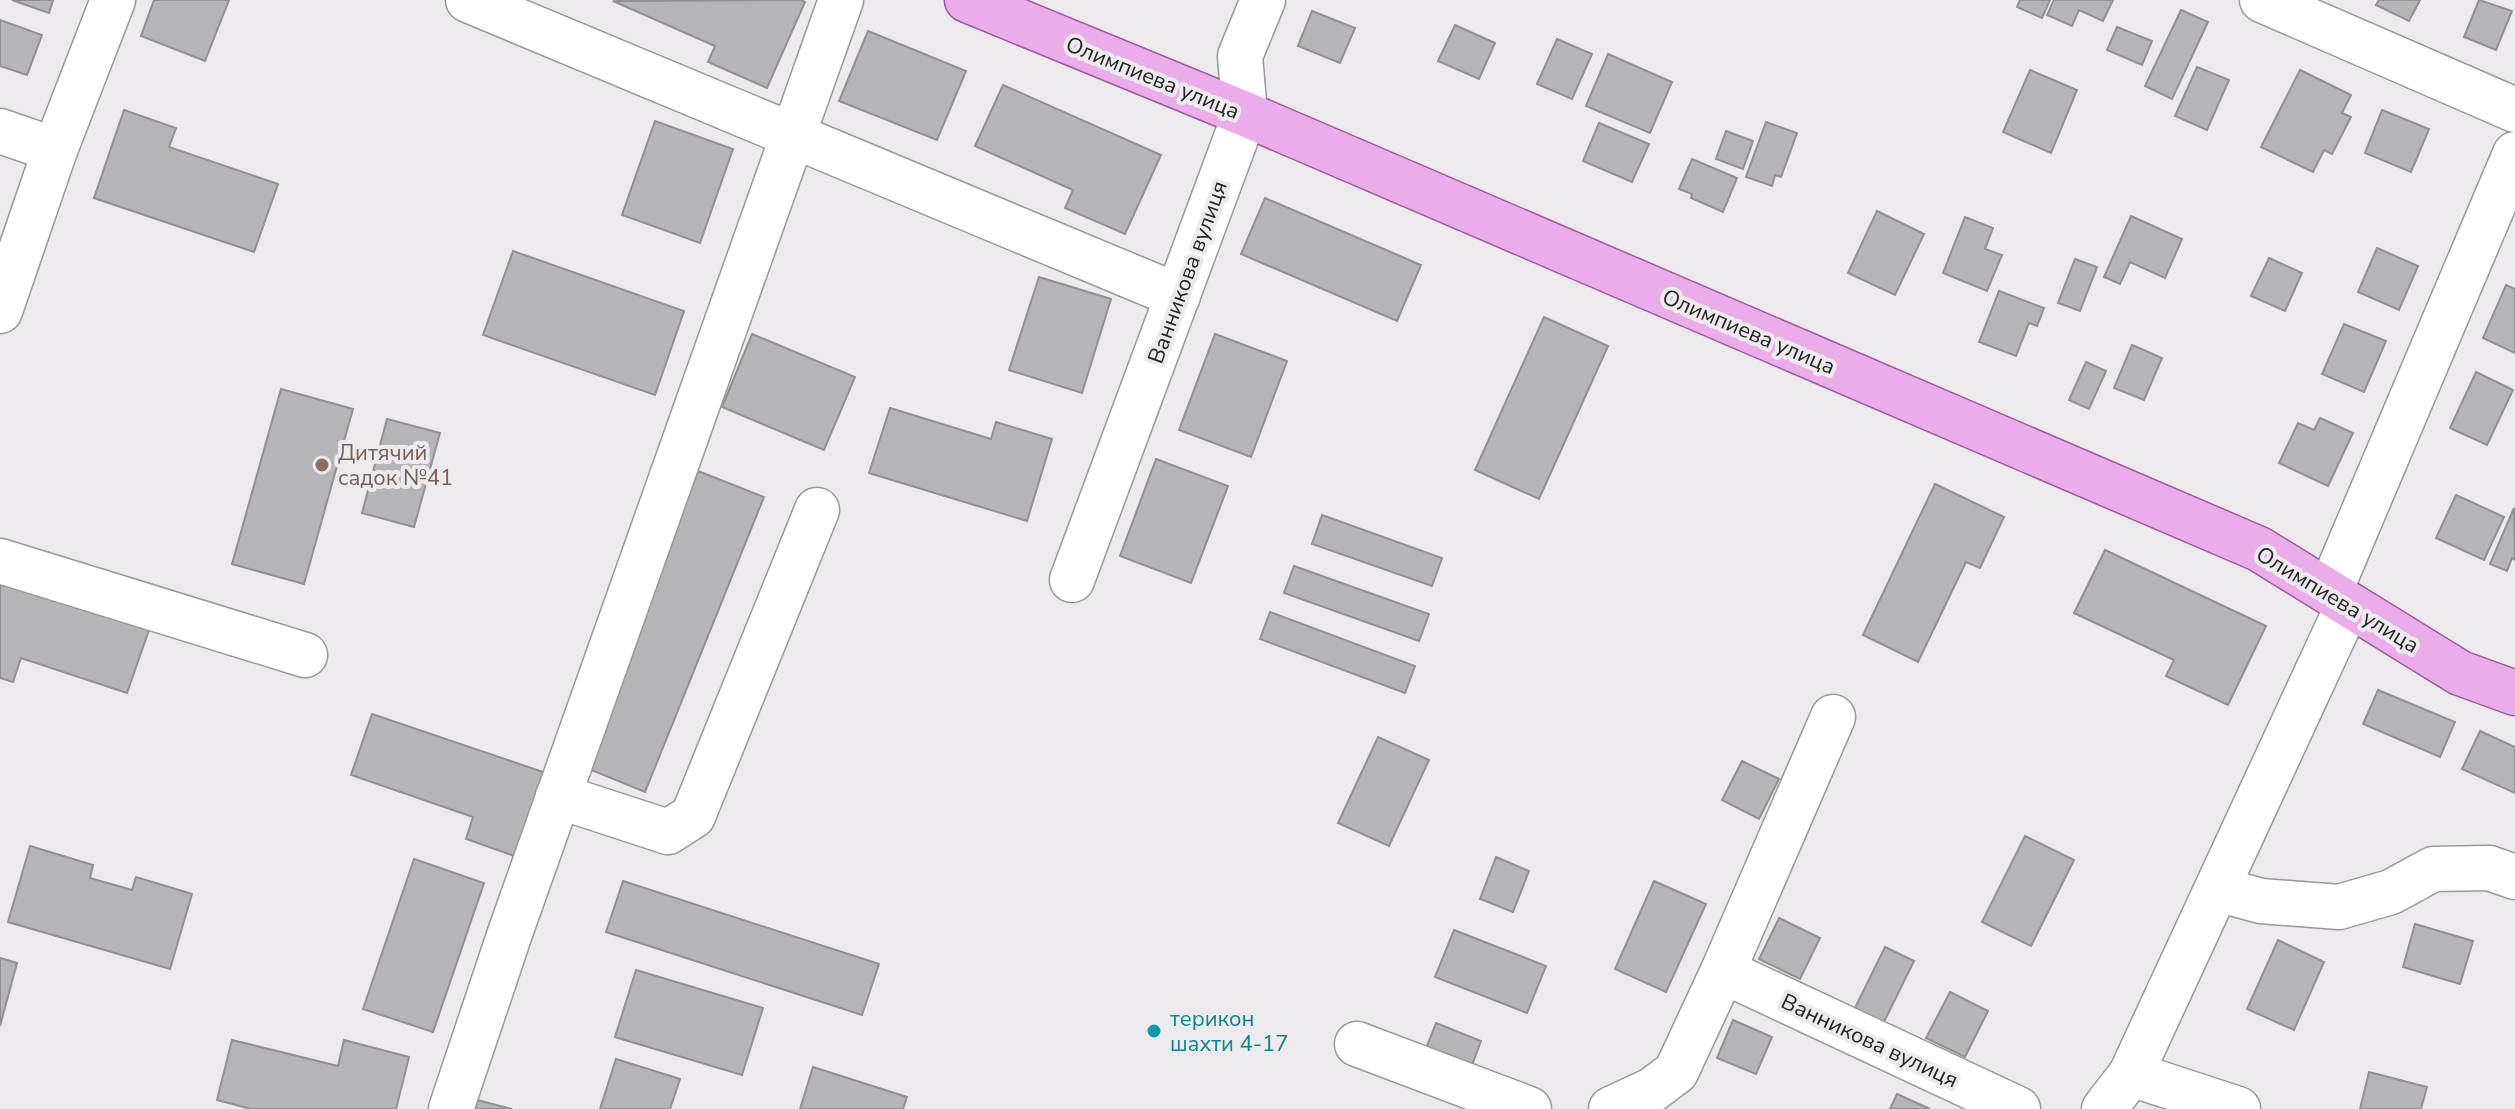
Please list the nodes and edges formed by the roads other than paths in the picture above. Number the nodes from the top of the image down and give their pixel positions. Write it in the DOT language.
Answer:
graph roads {
  1 [pos="113,0"];
  2 [pos="468,0"];
  3 [pos="841,0"];
  4 [pos="967,0"];
  5 [pos="1263,0"];
  6 [pos="2262,0"];
  7 [pos="2515,110"];
  8 [pos="1245,114"];
  9 [pos="0,131"];
  10 [pos="793,137"];
  11 [pos="55,150"];
  12 [pos="2515,154"];
  13 [pos="1178,296"];
  14 [pos="0,311"];
  15 [pos="817,510"];
  16 [pos="0,561"];
  17 [pos="1072,580"];
  18 [pos="2339,598"];
  19 [pos="305,655"];
  20 [pos="2515,693"];
  21 [pos="1833,717"];
  22 [pos="558,796"];
  23 [pos="2515,877"];
  24 [pos="2217,889"];
  25 [pos="1723,971"];
  26 [pos="1357,1044"];
  27 [pos="2131,1074"];
  28 [pos="451,1109"];
  29 [pos="1529,1109"];
  30 [pos="1611,1109"];
  31 [pos="2018,1109"];
  32 [pos="2104,1109"];
  33 [pos="2238,1109"];
  1 -- 11 [label="street"];
  2 -- 10 [label="street"];
  3 -- 10 [label="street"];
  4 -- 8 [label="main road, Олимпиева улица"];
  5 -- 8 [label="street"];
  6 -- 7 [label="street"];
  8 -- 13 [label="street, Ванникова вулиця"];
  8 -- 18 [label="main road, Олимпиева улица"];
  9 -- 11 [label="street"];
  10 -- 13 [label="street"];
  10 -- 22 [label="street"];
  11 -- 14 [label="street"];
  12 -- 18 [label="street"];
  13 -- 17 [label="street, Ванникова вулиця"];
  15 -- 22 [label="street"];
  16 -- 19 [label="street"];
  18 -- 20 [label="main road, Олимпиева улица"];
  18 -- 24 [label="street"];
  21 -- 25 [label="street"];
  22 -- 28 [label="street"];
  23 -- 24 [label="street"];
  24 -- 27 [label="street"];
  25 -- 30 [label="street"];
  25 -- 31 [label="street, Ванникова вулиця"];
  26 -- 29 [label="street"];
  27 -- 32 [label="street"];
  27 -- 33 [label="street"];
}
